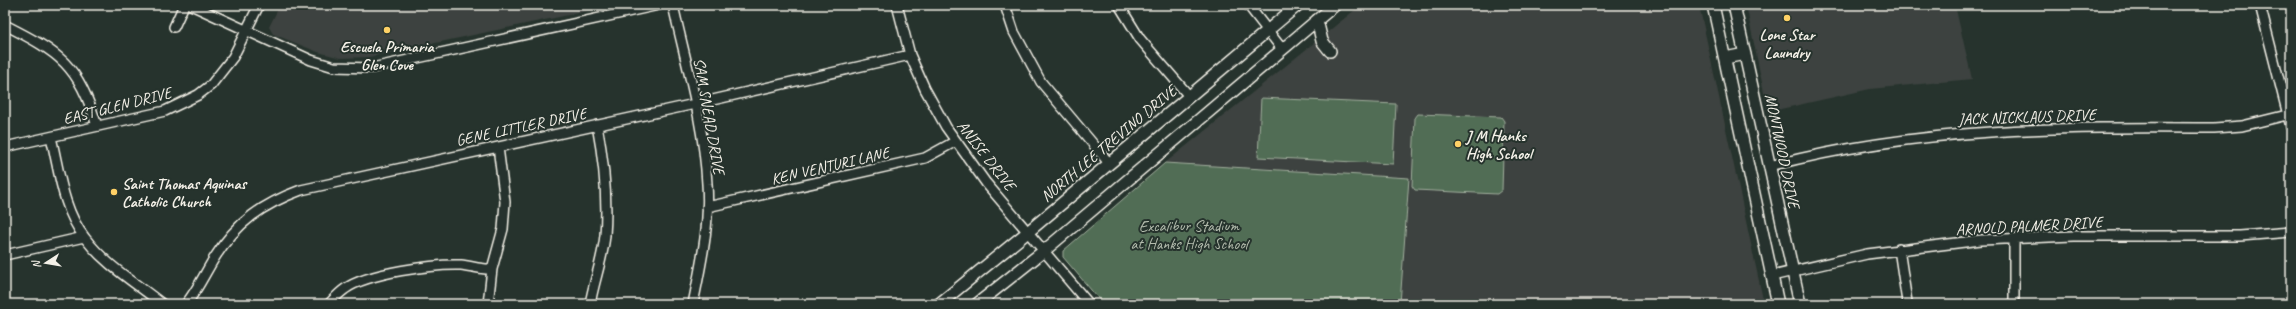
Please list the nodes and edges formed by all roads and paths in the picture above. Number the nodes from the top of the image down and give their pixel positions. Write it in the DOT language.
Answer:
graph roads {
  1 [pos="184,5"];
  2 [pos="191,5"];
  3 [pos="259,5"];
  4 [pos="660,5"];
  5 [pos="673,5"];
  6 [pos="897,5"];
  7 [pos="1005,5"];
  8 [pos="1119,5"];
  9 [pos="1248,5"];
  10 [pos="1298,5"];
  11 [pos="1335,5"];
  12 [pos="1713,5"];
  13 [pos="1734,5"];
  14 [pos="2260,5"];
  15 [pos="1317,20"];
  16 [pos="5,25"];
  17 [pos="174,28"];
  18 [pos="246,30"];
  19 [pos="1268,30"];
  20 [pos="1282,49"];
  21 [pos="1330,51"];
  22 [pos="1745,54"];
  23 [pos="910,55"];
  24 [pos="1725,58"];
  25 [pos="1188,96"];
  26 [pos="695,104"];
  27 [pos="2287,115"];
  28 [pos="597,125"];
  29 [pos="97,126"];
  30 [pos="2291,127"];
  31 [pos="51,137"];
  32 [pos="956,142"];
  33 [pos="5,147"];
  34 [pos="498,147"];
  35 [pos="1109,163"];
  36 [pos="1770,166"];
  37 [pos="707,207"];
  38 [pos="1029,231"];
  39 [pos="2291,232"];
  40 [pos="84,237"];
  41 [pos="2014,238"];
  42 [pos="1898,249"];
  43 [pos="1045,250"];
  44 [pos="5,256"];
  45 [pos="492,269"];
  46 [pos="1792,272"];
  47 [pos="1772,276"];
  48 [pos="1907,302"];
  49 [pos="162,304"];
  50 [pos="186,304"];
  51 [pos="329,304"];
  52 [pos="488,304"];
  53 [pos="590,304"];
  54 [pos="693,304"];
  55 [pos="939,304"];
  56 [pos="977,304"];
  57 [pos="1089,304"];
  58 [pos="1778,304"];
  59 [pos="1800,304"];
  60 [pos="2014,304"];
  1 -- 17 [label="street"];
  2 -- 18 [label="street"];
  3 -- 18 [label="street, EAST GLEN DRIVE"];
  4 -- 18 [label="street"];
  5 -- 26 [label="street, SAM SNEAD DRIVE"];
  6 -- 23 [label="street, ANISE DRIVE"];
  7 -- 35 [label="street"];
  8 -- 25 [label="street"];
  9 -- 19 [label="street"];
  10 -- 19 [label="main road, NORTH LEE TREVINO DRIVE"];
  11 -- 15 [label="main road"];
  12 -- 24 [label="main road"];
  13 -- 22 [label="main road, MONTWOOD DRIVE"];
  14 -- 27 [label="street"];
  15 -- 20 [label="main road"];
  15 -- 21 [label="main road"];
  16 -- 29 [label="street"];
  18 -- 29 [label="street, EAST GLEN DRIVE"];
  19 -- 20 [label="street"];
  19 -- 25 [label="main road, NORTH LEE TREVINO DRIVE"];
  20 -- 43 [label="main road"];
  22 -- 24 [label="main road"];
  22 -- 36 [label="main road, MONTWOOD DRIVE"];
  23 -- 26 [label="street, GENE LITTLER DRIVE"];
  23 -- 32 [label="street, ANISE DRIVE"];
  24 -- 47 [label="main road"];
  25 -- 35 [label="main road, NORTH LEE TREVINO DRIVE"];
  26 -- 28 [label="street, GENE LITTLER DRIVE"];
  26 -- 37 [label="street, SAM SNEAD DRIVE"];
  27 -- 30 [label="street"];
  27 -- 36 [label="street, JACK NICKLAUS DRIVE"];
  28 -- 34 [label="street, GENE LITTLER DRIVE"];
  28 -- 53 [label="street"];
  29 -- 31 [label="street, EAST GLEN DRIVE"];
  31 -- 33 [label="street, EAST GLEN DRIVE"];
  31 -- 40 [label="street"];
  32 -- 37 [label="street, KEN VENTURI LANE"];
  32 -- 38 [label="street, ANISE DRIVE"];
  34 -- 45 [label="street"];
  34 -- 50 [label="street, GENE LITTLER DRIVE"];
  35 -- 38 [label="main road, NORTH LEE TREVINO DRIVE"];
  36 -- 46 [label="main road, MONTWOOD DRIVE"];
  37 -- 54 [label="street, SAM SNEAD DRIVE"];
  38 -- 43 [label="street, ANISE DRIVE"];
  38 -- 55 [label="main road, NORTH LEE TREVINO DRIVE"];
  39 -- 41 [label="street, ARNOLD PALMER DRIVE"];
  40 -- 44 [label="street"];
  40 -- 49 [label="street"];
  41 -- 42 [label="street, ARNOLD PALMER DRIVE"];
  41 -- 60 [label="street"];
  42 -- 46 [label="street, ARNOLD PALMER DRIVE"];
  42 -- 48 [label="street"];
  43 -- 56 [label="main road"];
  43 -- 57 [label="street, ANISE DRIVE"];
  45 -- 51 [label="street"];
  45 -- 52 [label="street"];
  46 -- 47 [label="street, ARNOLD PALMER DRIVE"];
  46 -- 59 [label="main road, MONTWOOD DRIVE"];
  47 -- 58 [label="main road"];
}
